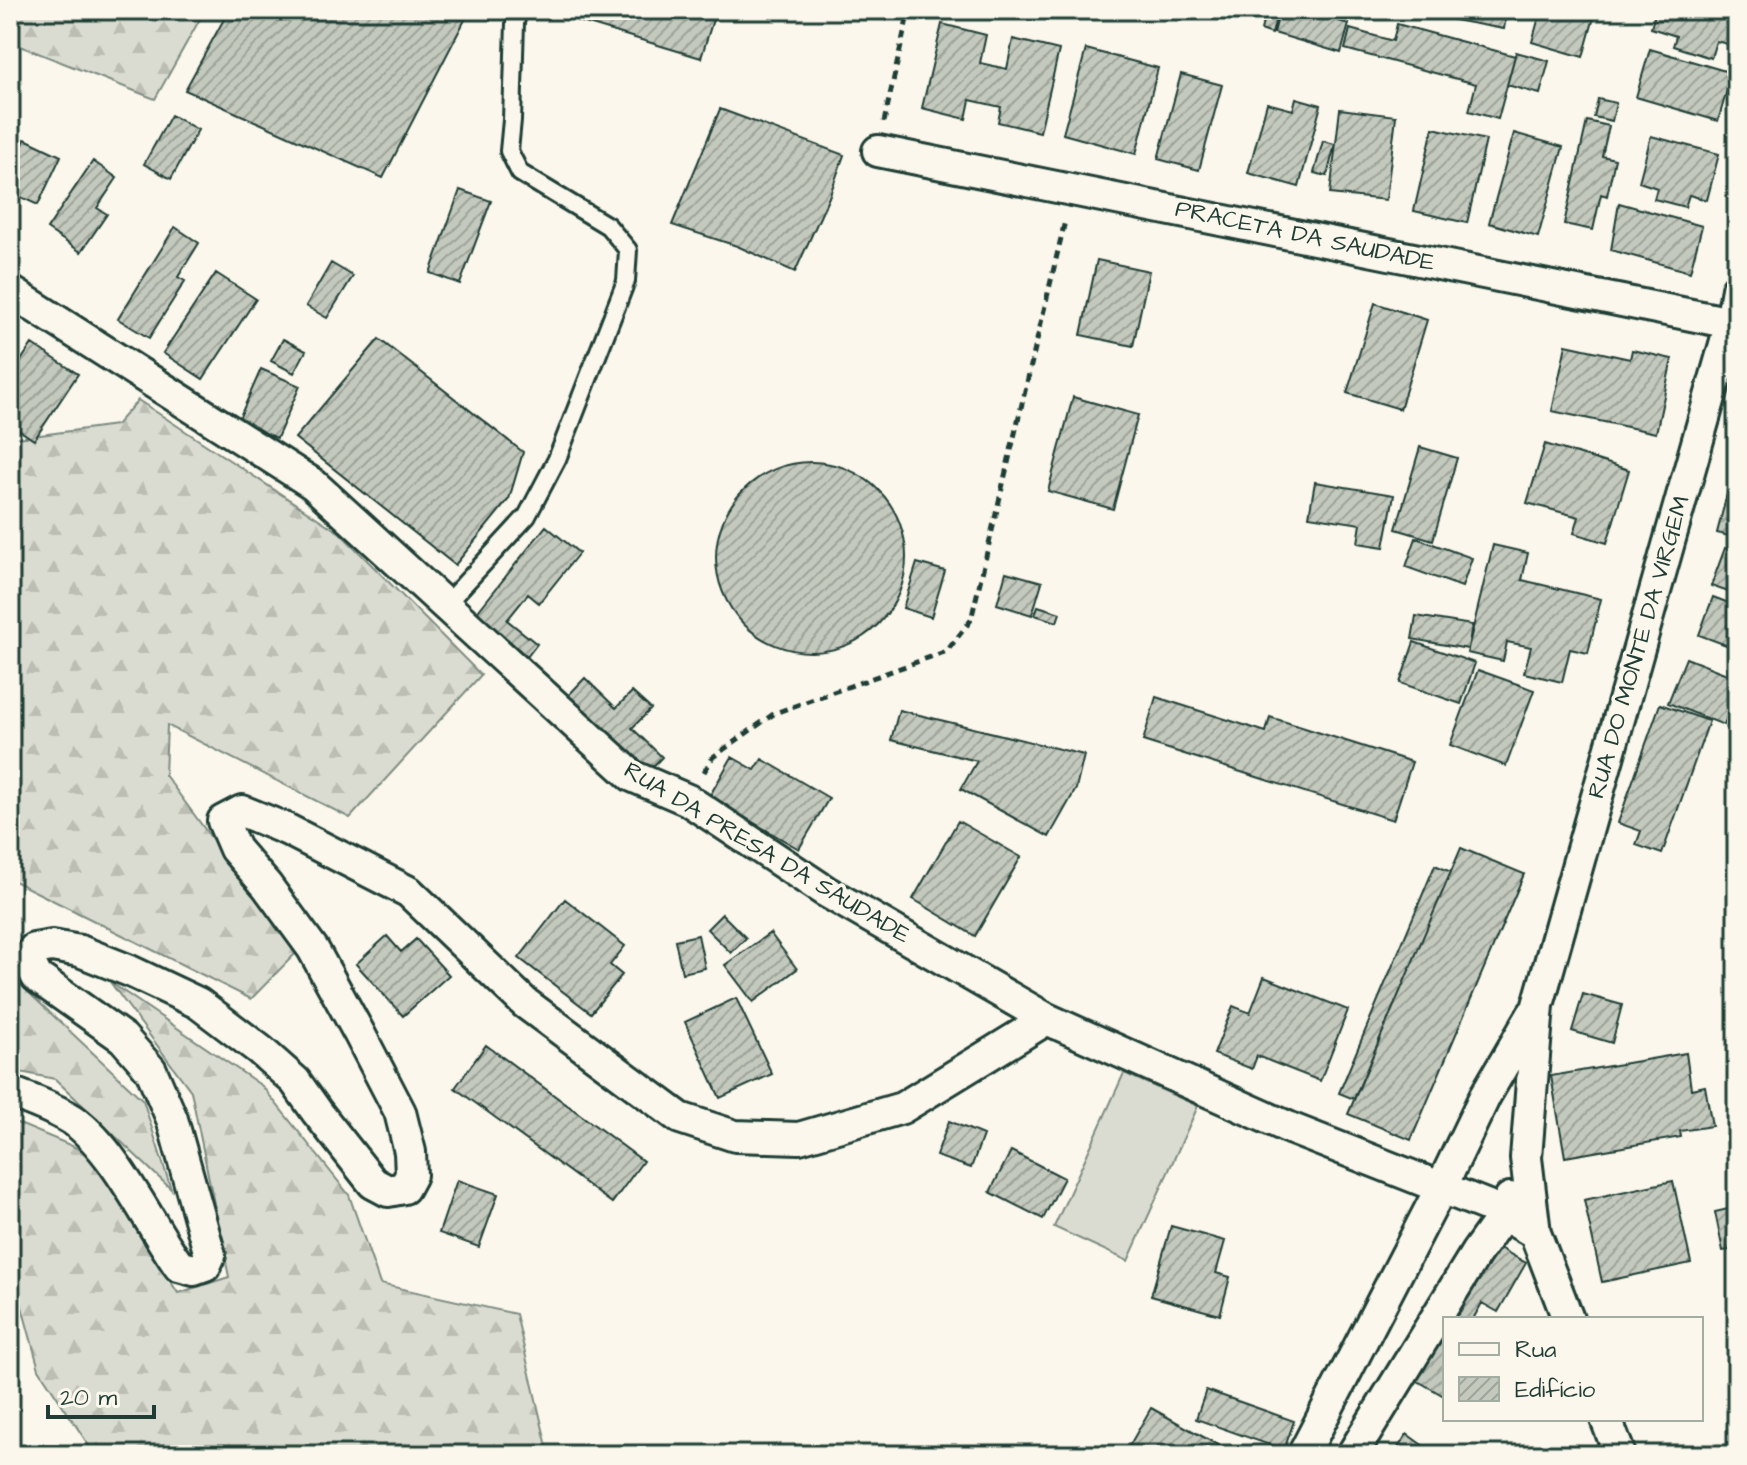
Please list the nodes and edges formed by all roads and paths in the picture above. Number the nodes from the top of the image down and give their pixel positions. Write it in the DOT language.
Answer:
graph roads {
  1 [pos="518,10"];
  2 [pos="909,10"];
  3 [pos="878,151"];
  4 [pos="1072,189"];
  5 [pos="1737,289"];
  6 [pos="10,291"];
  7 [pos="1731,323"];
  8 [pos="446,604"];
  9 [pos="688,800"];
  10 [pos="1538,1005"];
  11 [pos="1047,1019"];
  12 [pos="10,1092"];
  13 [pos="1526,1158"];
  14 [pos="1441,1188"];
  15 [pos="1503,1215"];
  16 [pos="1535,1233"];
  17 [pos="1567,1317"];
  18 [pos="1607,1421"];
  19 [pos="1303,1455"];
  20 [pos="1352,1455"];
  21 [pos="1620,1455"];
  1 -- 8 [label="lane"];
  2 -- 3 [label="path"];
  3 -- 4 [label="street, PRACETA DA SAUDADE"];
  4 -- 7 [label="street, PRACETA DA SAUDADE"];
  4 -- 9 [label="path"];
  5 -- 7 [label="street, RUA DO MONTE DA VIRGEM"];
  6 -- 8 [label="street, RUA DA PRESA DA SAUDADE"];
  7 -- 10 [label="street, RUA DO MONTE DA VIRGEM"];
  8 -- 9 [label="street, RUA DA PRESA DA SAUDADE"];
  9 -- 11 [label="street, RUA DA PRESA DA SAUDADE"];
  10 -- 13 [label="street"];
  10 -- 14 [label="street"];
  11 -- 12 [label="street"];
  11 -- 14 [label="street, RUA DA PRESA DA SAUDADE"];
  13 -- 15 [label="street"];
  13 -- 16 [label="street"];
  14 -- 15 [label="street, RUA DA PRESA DA SAUDADE"];
  14 -- 19 [label="street"];
  15 -- 16 [label="street, RUA DA PRESA DA SAUDADE"];
  15 -- 20 [label="street"];
  16 -- 17 [label="street"];
  18 -- 21 [label="street"];
}
